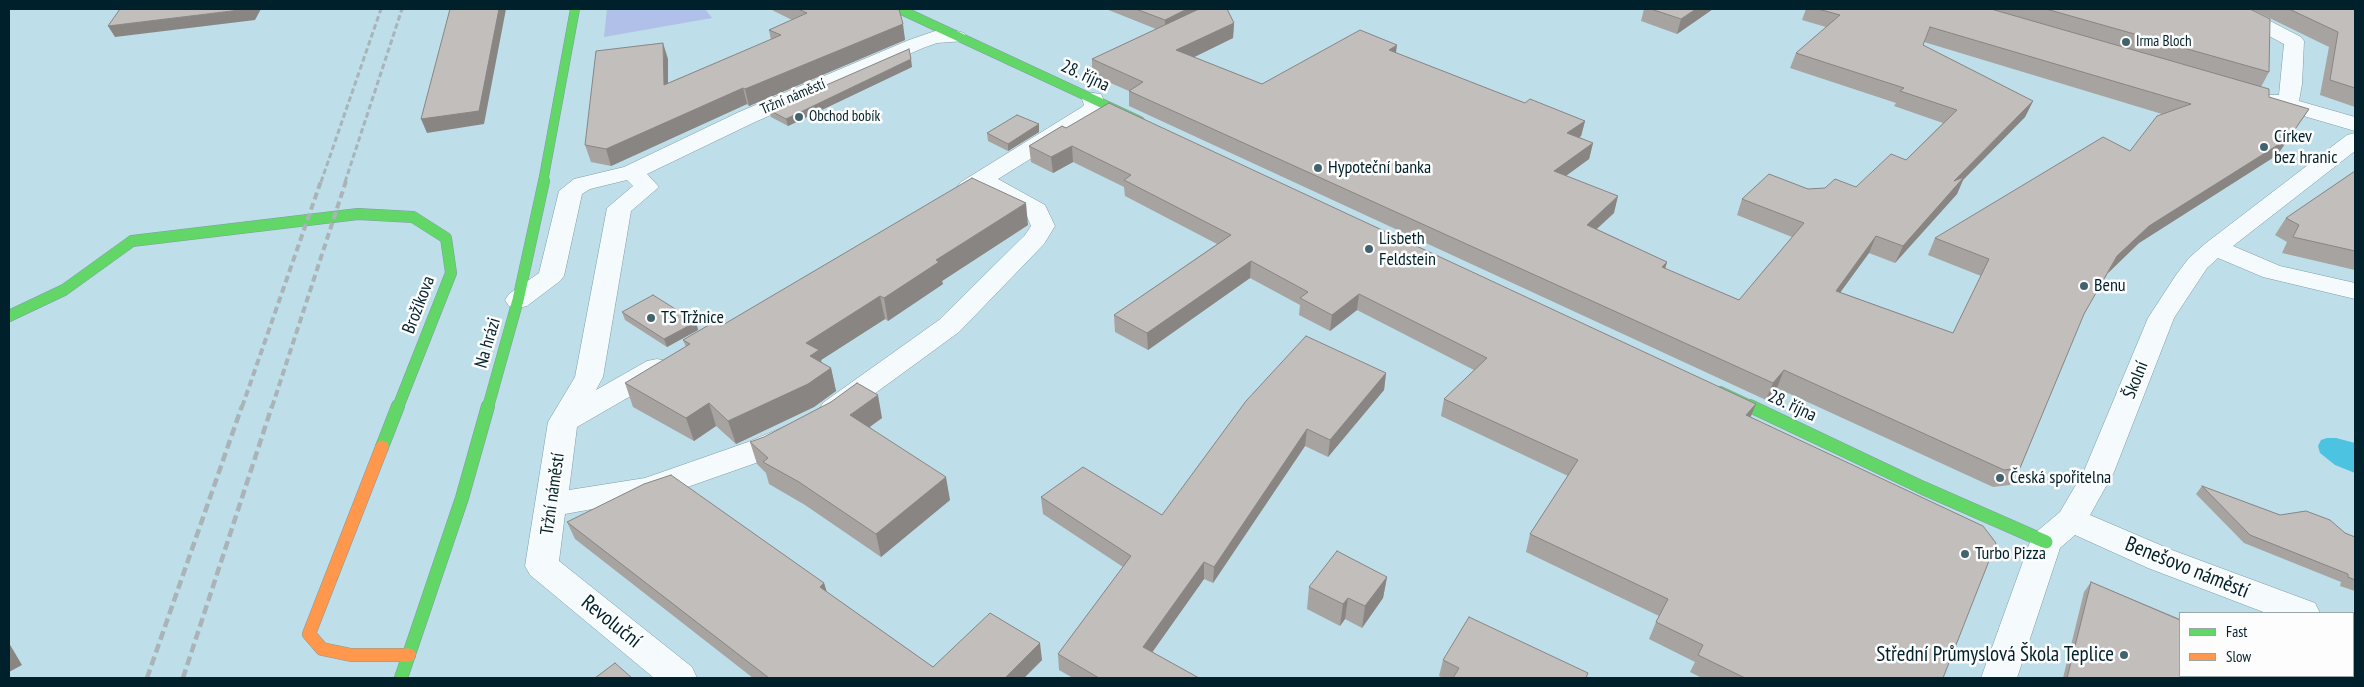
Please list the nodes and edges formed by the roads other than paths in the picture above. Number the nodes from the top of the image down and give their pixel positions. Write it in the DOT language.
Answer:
graph roads {
  1 [pos="575,9"];
  2 [pos="899,9"];
  3 [pos="2233,9"];
  4 [pos="957,36"];
  5 [pos="2260,96"];
  6 [pos="1093,99"];
  7 [pos="2288,104"];
  8 [pos="1147,124"];
  9 [pos="2355,124"];
  10 [pos="2355,140"];
  11 [pos="632,172"];
  12 [pos="982,180"];
  13 [pos="952,198"];
  14 [pos="2215,248"];
  15 [pos="2355,291"];
  16 [pos="518,300"];
  17 [pos="9,316"];
  18 [pos="680,355"];
  19 [pos="1706,385"];
  20 [pos="563,422"];
  21 [pos="551,504"];
  22 [pos="2071,520"];
  23 [pos="2046,542"];
  24 [pos="542,566"];
  25 [pos="2301,612"];
  26 [pos="409,655"];
  27 [pos="401,678"];
  28 [pos="679,678"];
  29 [pos="1999,678"];
  1 -- 16 [label="street, Na hrázi"];
  2 -- 4 [label="street, 28. října"];
  3 -- 7 [label="street"];
  4 -- 6 [label="street, 28. října"];
  4 -- 11 [label="street, Tržní náměstí"];
  5 -- 7 [label="street"];
  6 -- 8 [label="street, 28. října"];
  6 -- 12 [label="street"];
  7 -- 9 [label="street"];
  10 -- 14 [label="street, Školní"];
  11 -- 16 [label="street, Tržní náměstí"];
  11 -- 20 [label="street, Tržní náměstí"];
  12 -- 13 [label="street"];
  12 -- 21 [label="street"];
  14 -- 15 [label="street"];
  14 -- 22 [label="street, Školní"];
  16 -- 26 [label="street, Na hrázi"];
  17 -- 26 [label="street, Brožíkova"];
  18 -- 20 [label="street"];
  19 -- 23 [label="street, 28. října"];
  20 -- 21 [label="street, Tržní náměstí"];
  21 -- 24 [label="street, Tržní náměstí"];
  22 -- 23 [label="street, Školní"];
  22 -- 25 [label="street, Benešovo náměstí"];
  23 -- 29 [label="street, Školní"];
  24 -- 28 [label="street, Revoluční"];
  26 -- 27 [label="street, Na hrázi"];
}
